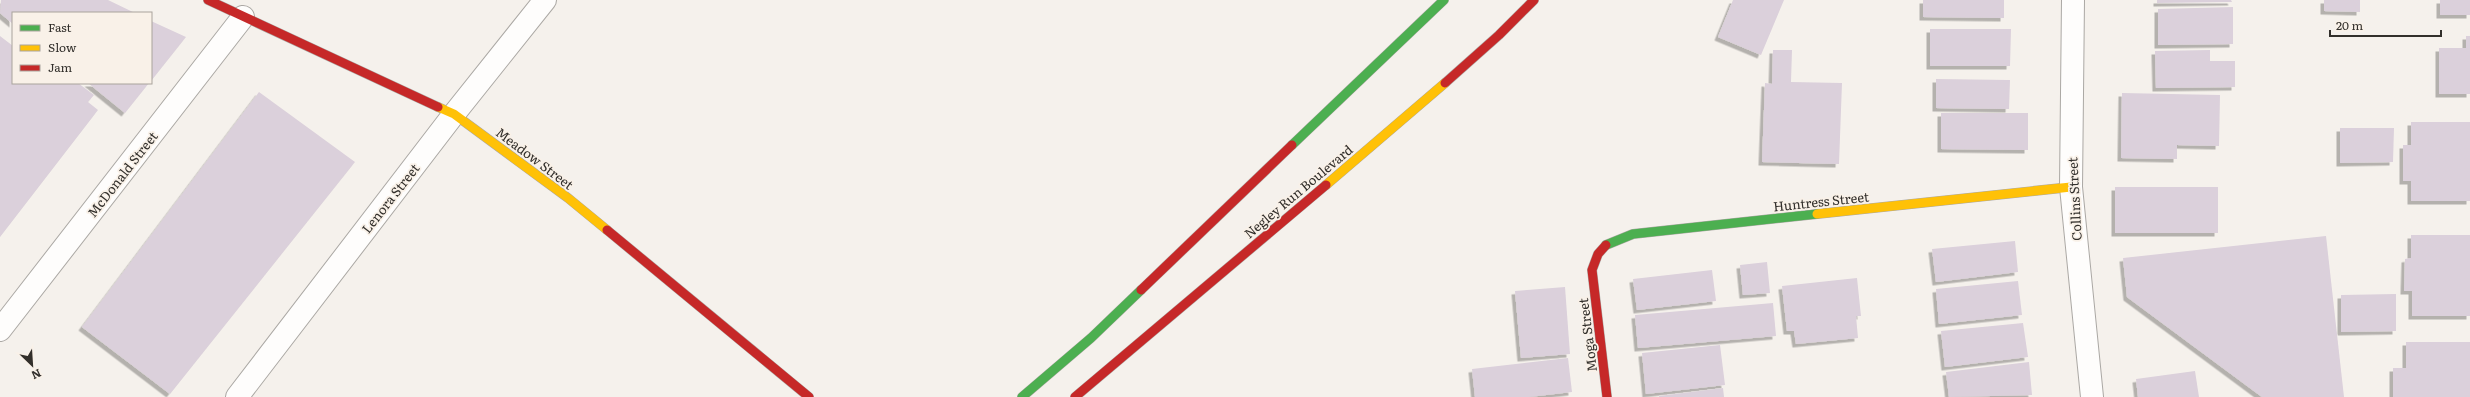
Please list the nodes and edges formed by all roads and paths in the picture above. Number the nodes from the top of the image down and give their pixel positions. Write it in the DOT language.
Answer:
graph roads {
  1 [pos="208,0"];
  2 [pos="545,0"];
  3 [pos="1444,0"];
  4 [pos="1534,0"];
  5 [pos="2073,0"];
  6 [pos="243,17"];
  7 [pos="454,114"];
  8 [pos="2071,187"];
  9 [pos="1592,270"];
  10 [pos="0,330"];
  11 [pos="237,397"];
  12 [pos="809,397"];
  13 [pos="1022,397"];
  14 [pos="1075,397"];
  15 [pos="1607,397"];
  16 [pos="2092,397"];
  1 -- 6 [label="street, Meadow Street"];
  2 -- 7 [label="street, Lenora Street"];
  3 -- 13 [label="street"];
  4 -- 14 [label="street, Negley Run Boulevard"];
  5 -- 8 [label="street, Collins Street"];
  6 -- 7 [label="street, Meadow Street"];
  6 -- 10 [label="street, McDonald Street"];
  7 -- 11 [label="street, Lenora Street"];
  7 -- 12 [label="street, Meadow Street"];
  8 -- 9 [label="street, Huntress Street"];
  8 -- 16 [label="street, Collins Street"];
  9 -- 15 [label="street, Moga Street"];
}
